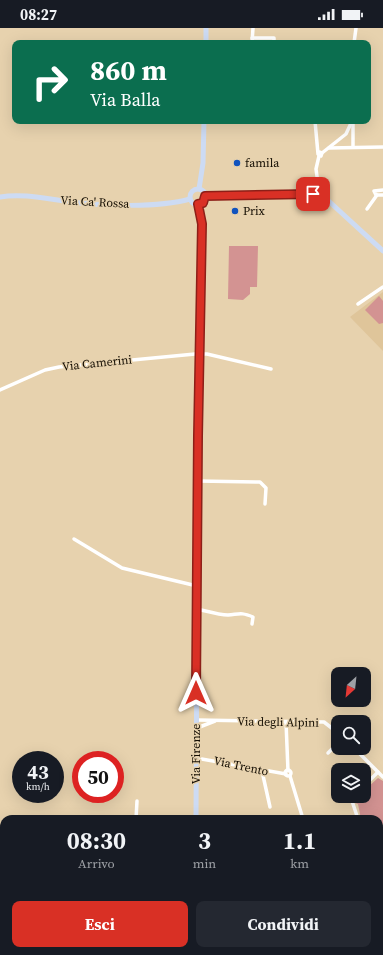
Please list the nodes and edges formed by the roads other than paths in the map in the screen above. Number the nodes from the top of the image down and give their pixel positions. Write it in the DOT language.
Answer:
graph roads {
  1 [pos="206,28"];
  2 [pos="253,28"];
  3 [pos="356,28"];
  4 [pos="252,38"];
  5 [pos="206,40"];
  6 [pos="274,40"];
  7 [pos="354,40"];
  8 [pos="204,124"];
  9 [pos="315,124"];
  10 [pos="351,124"];
  11 [pos="352,124"];
  12 [pos="348,131"];
  13 [pos="353,140"];
  14 [pos="338,141"];
  15 [pos="343,146"];
  16 [pos="353,146"];
  17 [pos="383,147"];
  18 [pos="329,148"];
  19 [pos="320,154"];
  20 [pos="199,189"];
  21 [pos="383,190"];
  22 [pos="319,193"];
  23 [pos="377,195"];
  24 [pos="383,195"];
  25 [pos="205,196"];
  26 [pos="0,197"];
  27 [pos="190,199"];
  28 [pos="198,204"];
  29 [pos="367,209"];
  30 [pos="383,252"];
  31 [pos="383,286"];
  32 [pos="358,304"];
  33 [pos="199,354"];
  34 [pos="271,369"];
  35 [pos="0,390"];
  36 [pos="198,481"];
  37 [pos="265,504"];
  38 [pos="74,539"];
  39 [pos="197,586"];
  40 [pos="197,610"];
  41 [pos="252,624"];
  42 [pos="197,720"];
  43 [pos="215,721"];
  44 [pos="286,722"];
  45 [pos="196,728"];
  46 [pos="331,728"];
  47 [pos="331,750"];
  48 [pos="328,753"];
  49 [pos="361,755"];
  50 [pos="196,758"];
  51 [pos="262,771"];
  52 [pos="378,772"];
  53 [pos="288,775"];
  54 [pos="383,776"];
  55 [pos="371,779"];
  56 [pos="137,801"];
  57 [pos="353,803"];
  58 [pos="270,807"];
  59 [pos="136,815"];
  60 [pos="196,815"];
  61 [pos="302,815"];
  62 [pos="357,815"];
  1 -- 5 [label="main road"];
  2 -- 4 [label="street"];
  3 -- 7 [label="street"];
  4 -- 6 [label="street"];
  8 -- 20 [label="main road"];
  9 -- 19 [label="street"];
  10 -- 12 [label="street"];
  11 -- 13 [label="street"];
  12 -- 13 [label="street"];
  12 -- 14 [label="street"];
  13 -- 16 [label="street"];
  14 -- 15 [label="street"];
  14 -- 18 [label="street"];
  15 -- 16 [label="street"];
  15 -- 18 [label="street"];
  16 -- 17 [label="street"];
  18 -- 19 [label="street"];
  19 -- 22 [label="street"];
  20 -- 25 [label="main road"];
  20 -- 27 [label="main road"];
  21 -- 23 [label="street"];
  22 -- 25 [label="main road"];
  22 -- 30 [label="main road"];
  23 -- 24 [label="street"];
  23 -- 29 [label="street"];
  25 -- 28 [label="main road"];
  26 -- 27 [label="main road, Via Ca' Rossa"];
  27 -- 28 [label="main road"];
  28 -- 33 [label="main road, Via Firenze"];
  31 -- 32 [label="street"];
  33 -- 34 [label="street"];
  33 -- 35 [label="street, Via Camerini"];
  33 -- 36 [label="main road, Via Firenze"];
  36 -- 37 [label="street"];
  36 -- 39 [label="main road, Via Firenze"];
  38 -- 39 [label="street"];
  39 -- 40 [label="main road, Via Firenze"];
  40 -- 41 [label="street"];
  40 -- 42 [label="main road, Via Firenze"];
  42 -- 43 [label="street, Via degli Alpini"];
  42 -- 45 [label="main road, Via Firenze"];
  43 -- 44 [label="street, Via degli Alpini"];
  43 -- 45 [label="street, Via degli Alpini"];
  44 -- 46 [label="street, Via degli Alpini"];
  44 -- 53 [label="street, Via Trento"];
  45 -- 50 [label="main road, Via Firenze"];
  47 -- 48 [label="street"];
  49 -- 52 [label="street"];
  50 -- 51 [label="street, Via Trento"];
  50 -- 60 [label="main road, Via Firenze"];
  51 -- 53 [label="street, Via Trento"];
  51 -- 58 [label="street"];
  52 -- 54 [label="street"];
  52 -- 55 [label="street"];
  53 -- 61 [label="street"];
  56 -- 59 [label="street"];
  57 -- 62 [label="street"];
}
